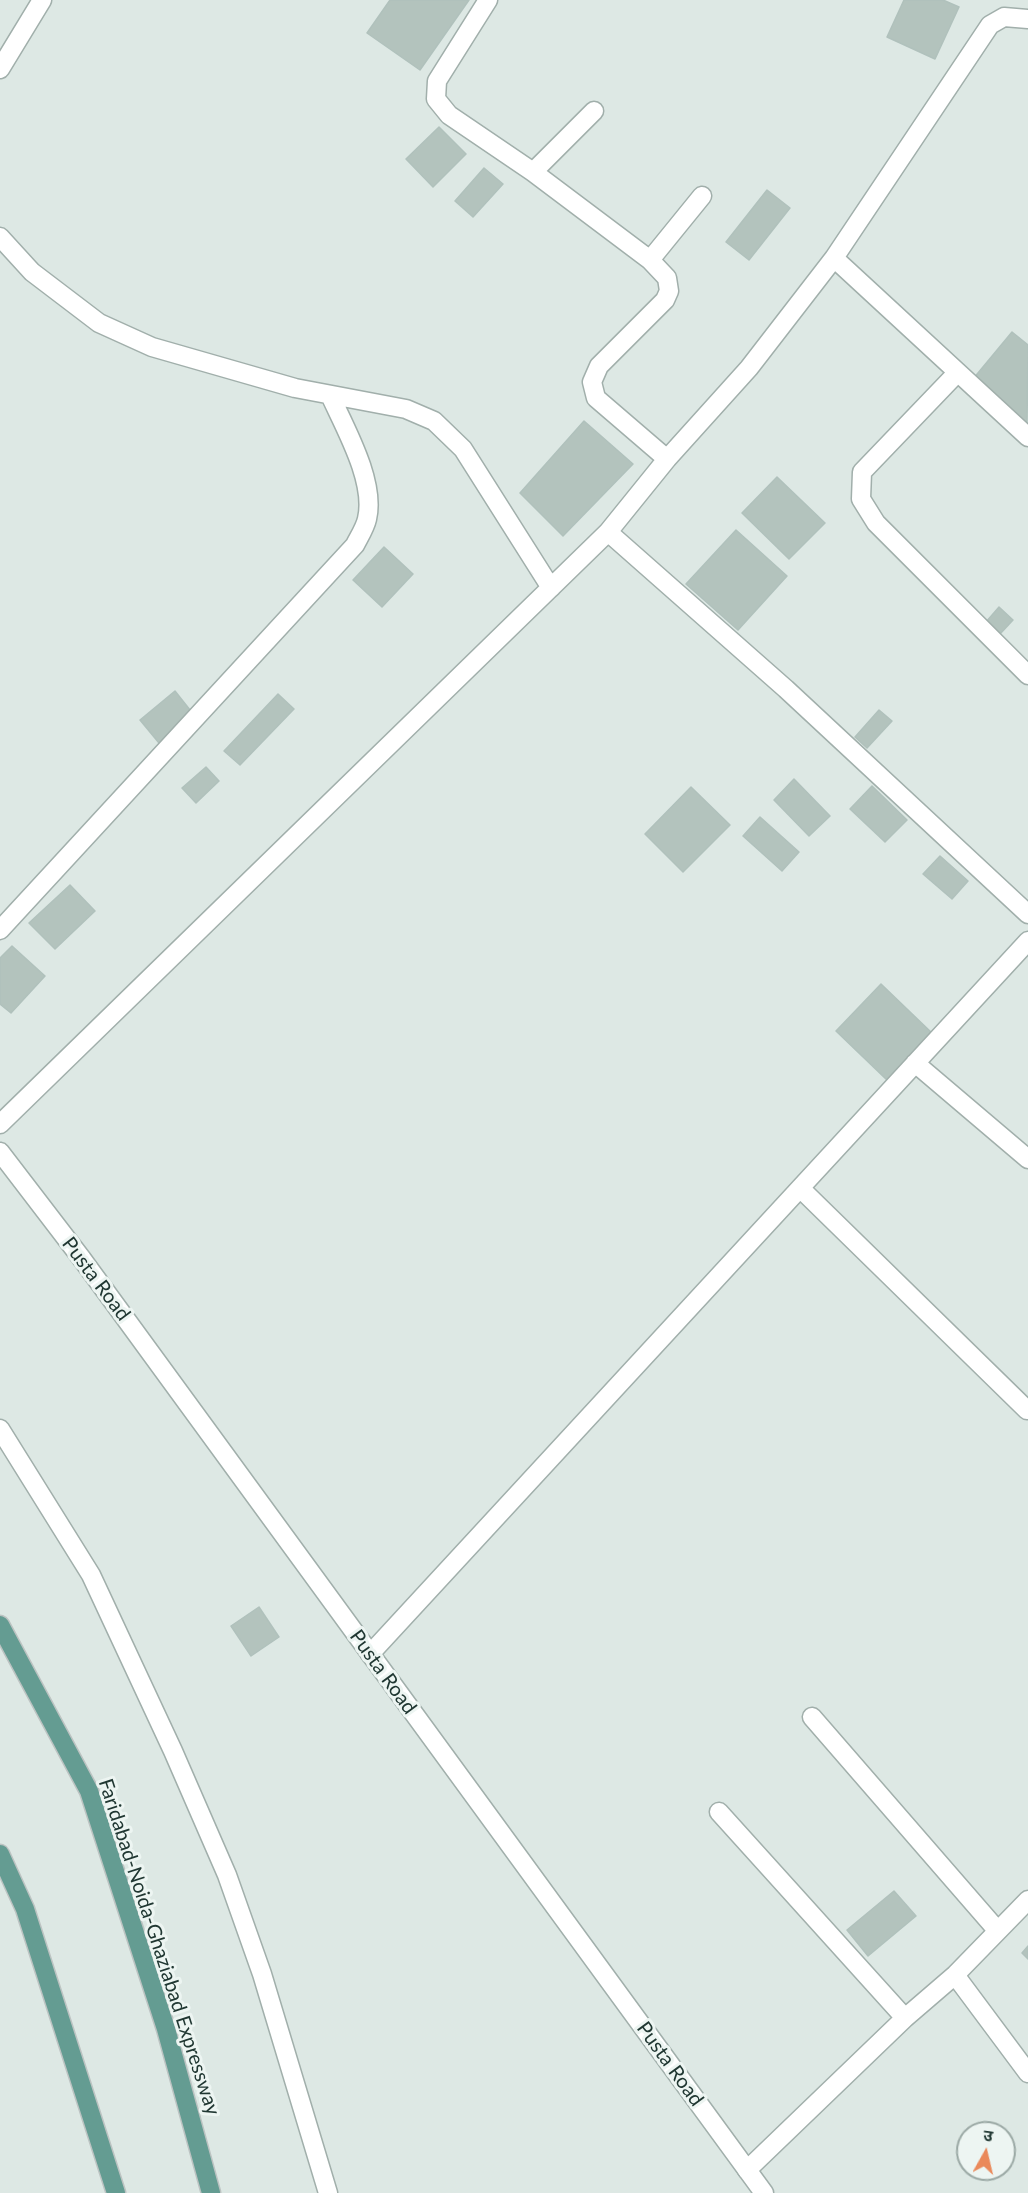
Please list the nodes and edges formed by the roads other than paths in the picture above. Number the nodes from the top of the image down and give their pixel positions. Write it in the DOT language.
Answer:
graph roads {
  1 [pos="42,0"];
  2 [pos="488,0"];
  3 [pos="1028,19"];
  4 [pos="0,69"];
  5 [pos="594,111"];
  6 [pos="533,172"];
  7 [pos="702,196"];
  8 [pos="0,237"];
  9 [pos="834,258"];
  10 [pos="650,260"];
  11 [pos="957,373"];
  12 [pos="330,395"];
  13 [pos="1028,436"];
  14 [pos="667,459"];
  15 [pos="608,532"];
  16 [pos="551,588"];
  17 [pos="1028,675"];
  18 [pos="1028,914"];
  19 [pos="0,930"];
  20 [pos="1026,948"];
  21 [pos="915,1063"];
  22 [pos="0,1124"];
  23 [pos="0,1152"];
  24 [pos="1028,1159"];
  25 [pos="800,1188"];
  26 [pos="1027,1410"];
  27 [pos="0,1429"];
  28 [pos="0,1625"];
  29 [pos="370,1654"];
  30 [pos="812,1717"];
  31 [pos="718,1812"];
  32 [pos="0,1854"];
  33 [pos="1028,1900"];
  34 [pos="997,1930"];
  35 [pos="955,1975"];
  36 [pos="904,2018"];
  37 [pos="1028,2073"];
  38 [pos="747,2170"];
  39 [pos="116,2193"];
  40 [pos="211,2193"];
  41 [pos="328,2193"];
  42 [pos="764,2193"];
  1 -- 4 [label="street"];
  2 -- 6 [label="street"];
  3 -- 9 [label="street"];
  5 -- 6 [label="street"];
  6 -- 10 [label="street"];
  7 -- 10 [label="street"];
  8 -- 12 [label="street"];
  9 -- 11 [label="street"];
  9 -- 14 [label="street"];
  10 -- 14 [label="street"];
  11 -- 13 [label="street"];
  11 -- 17 [label="street"];
  12 -- 16 [label="street"];
  12 -- 19 [label="street"];
  14 -- 15 [label="street"];
  15 -- 16 [label="street"];
  15 -- 18 [label="street"];
  16 -- 22 [label="street"];
  20 -- 21 [label="street"];
  21 -- 24 [label="street"];
  21 -- 25 [label="street"];
  23 -- 29 [label="street, Pusta Road"];
  25 -- 26 [label="street"];
  25 -- 29 [label="street"];
  27 -- 41 [label="street"];
  28 -- 40 [label="main road, Faridabad-Noida-Ghaziabad Expressway"];
  29 -- 38 [label="street, Pusta Road"];
  30 -- 34 [label="street"];
  31 -- 36 [label="street"];
  32 -- 39 [label="main road"];
  33 -- 34 [label="street"];
  34 -- 35 [label="street"];
  35 -- 36 [label="street"];
  35 -- 37 [label="street"];
  36 -- 38 [label="street"];
  38 -- 42 [label="street, Pusta Road"];
}
